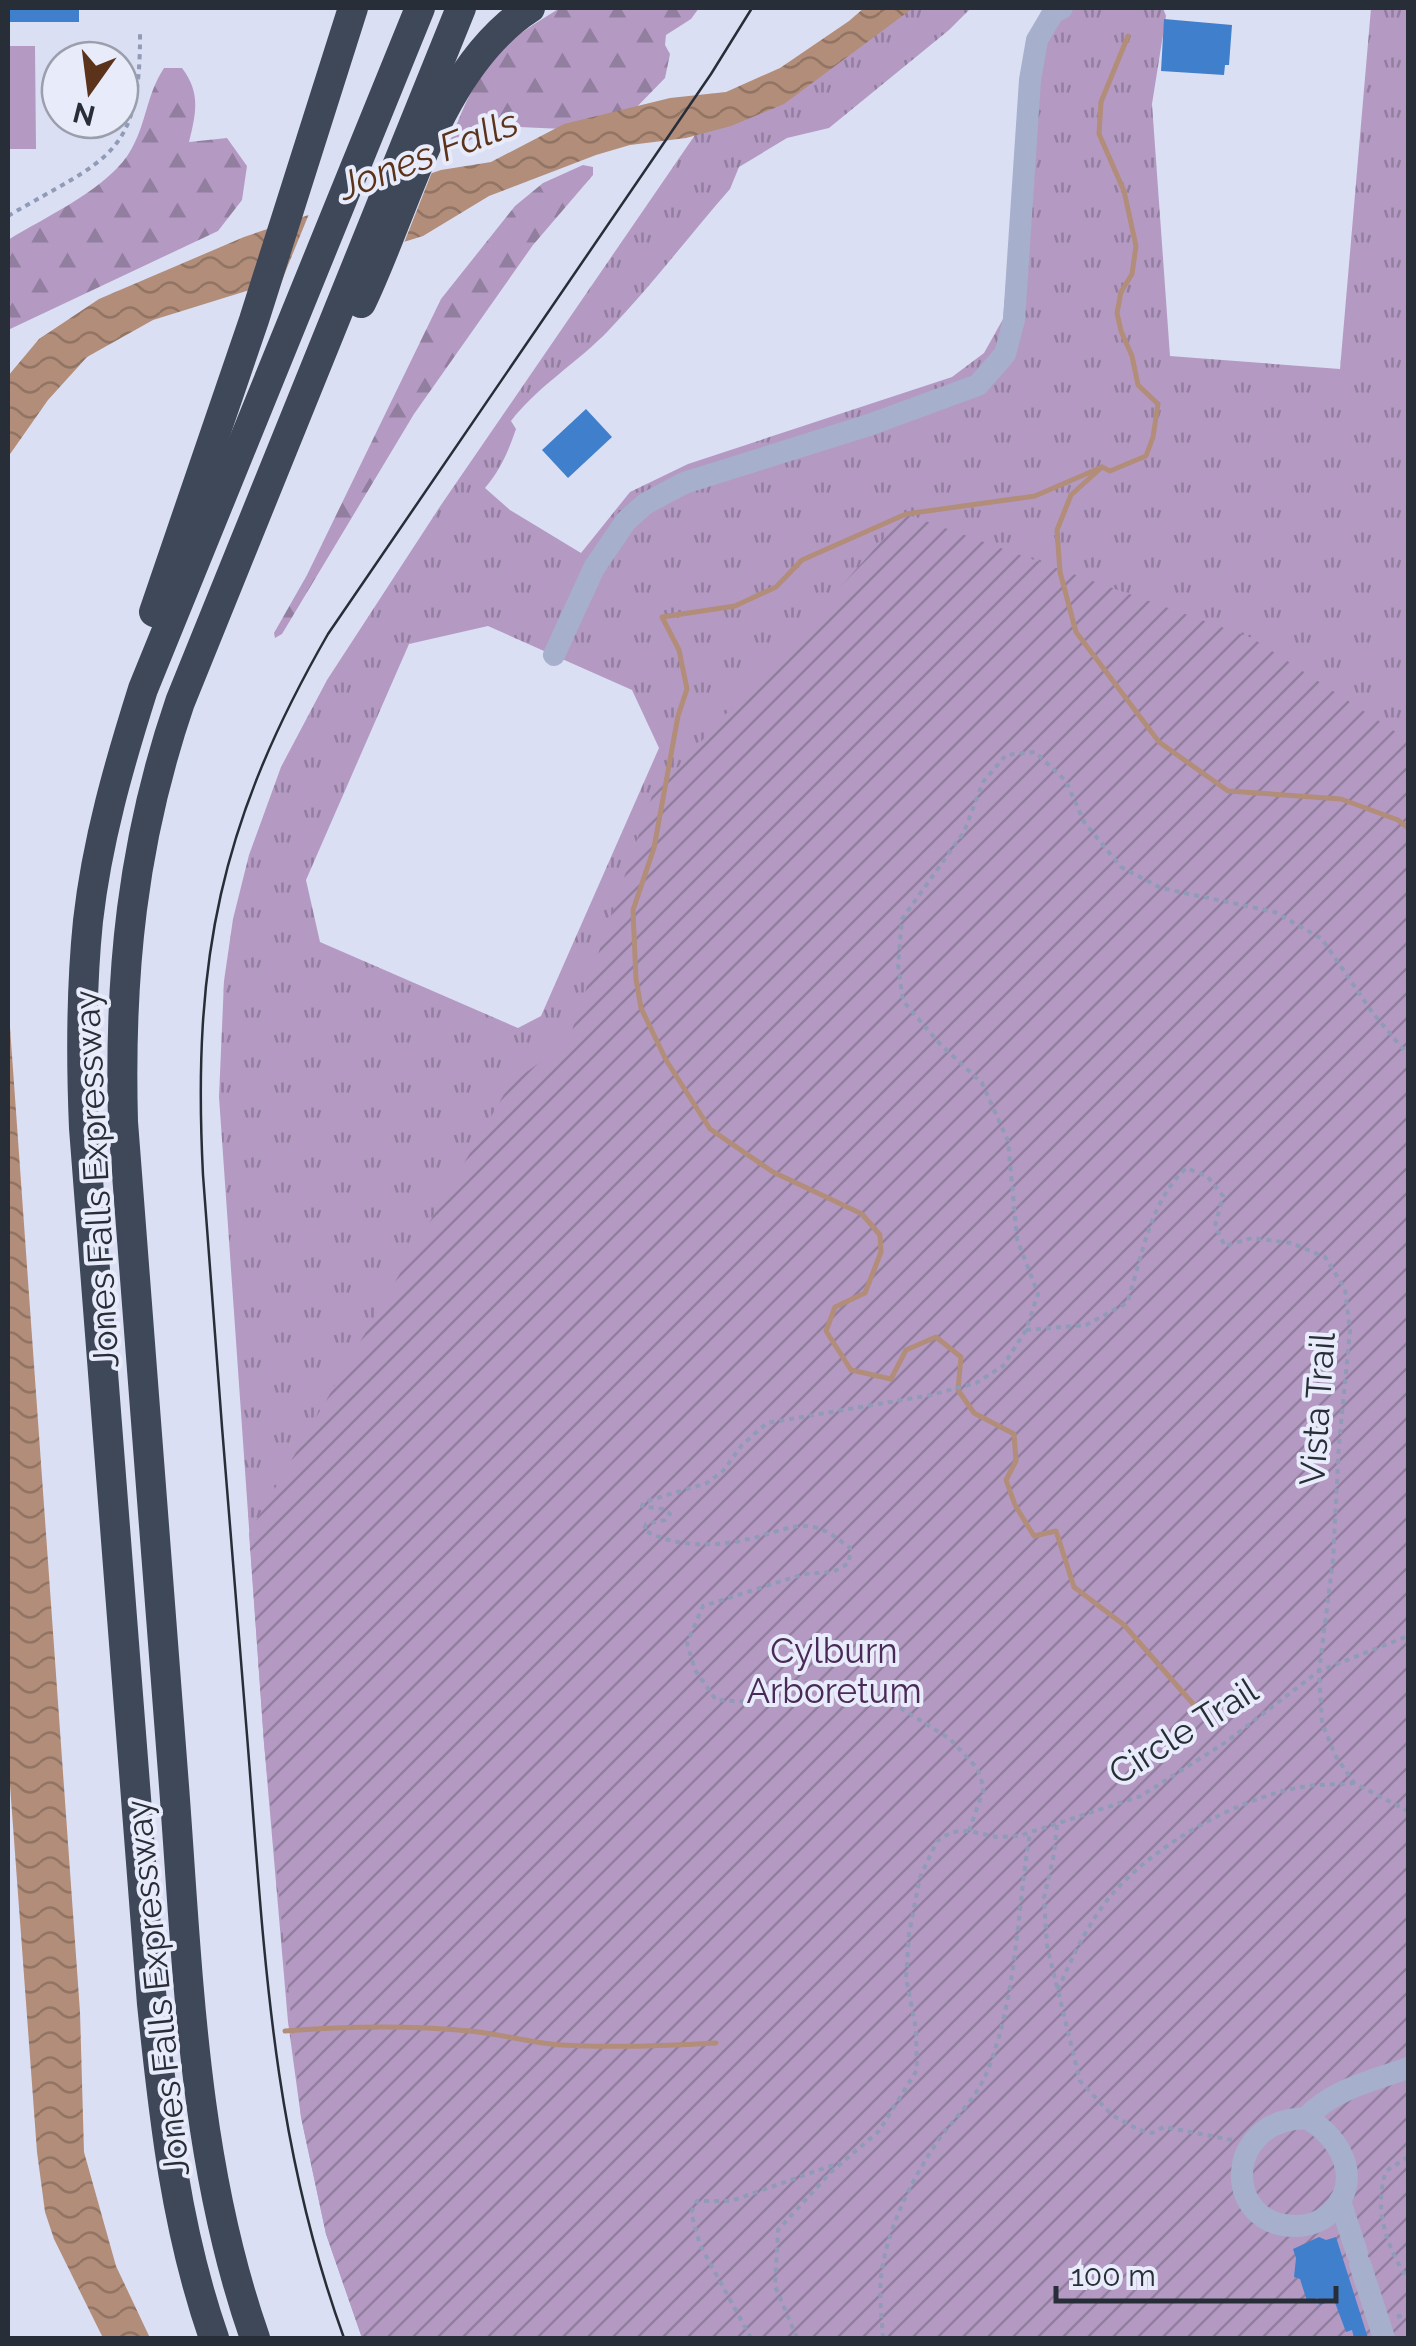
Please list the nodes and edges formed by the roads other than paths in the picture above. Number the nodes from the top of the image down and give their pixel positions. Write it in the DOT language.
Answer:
graph roads {
  1 [pos="353,8"];
  2 [pos="420,8"];
  3 [pos="461,8"];
  4 [pos="530,8"];
  5 [pos="1062,8"];
  6 [pos="416,146"];
  7 [pos="554,656"];
  8 [pos="110,800"];
  9 [pos="1408,2068"];
  10 [pos="1306,2118"];
  11 [pos="1340,2201"];
  12 [pos="214,2338"];
  13 [pos="256,2338"];
  14 [pos="1384,2338"];
  1 -- 8 [label="highway"];
  2 -- 8 [label="highway, Jones Falls Expressway"];
  3 -- 6 [label="highway"];
  4 -- 6 [label="highway"];
  5 -- 7 [label="lane"];
  6 -- 13 [label="highway, Jones Falls Expressway"];
  8 -- 12 [label="highway, Jones Falls Expressway"];
  9 -- 10 [label="lane"];
  10 -- 11 [label="lane"];
  10 -- 11 [label="lane"];
  11 -- 14 [label="lane"];
}
